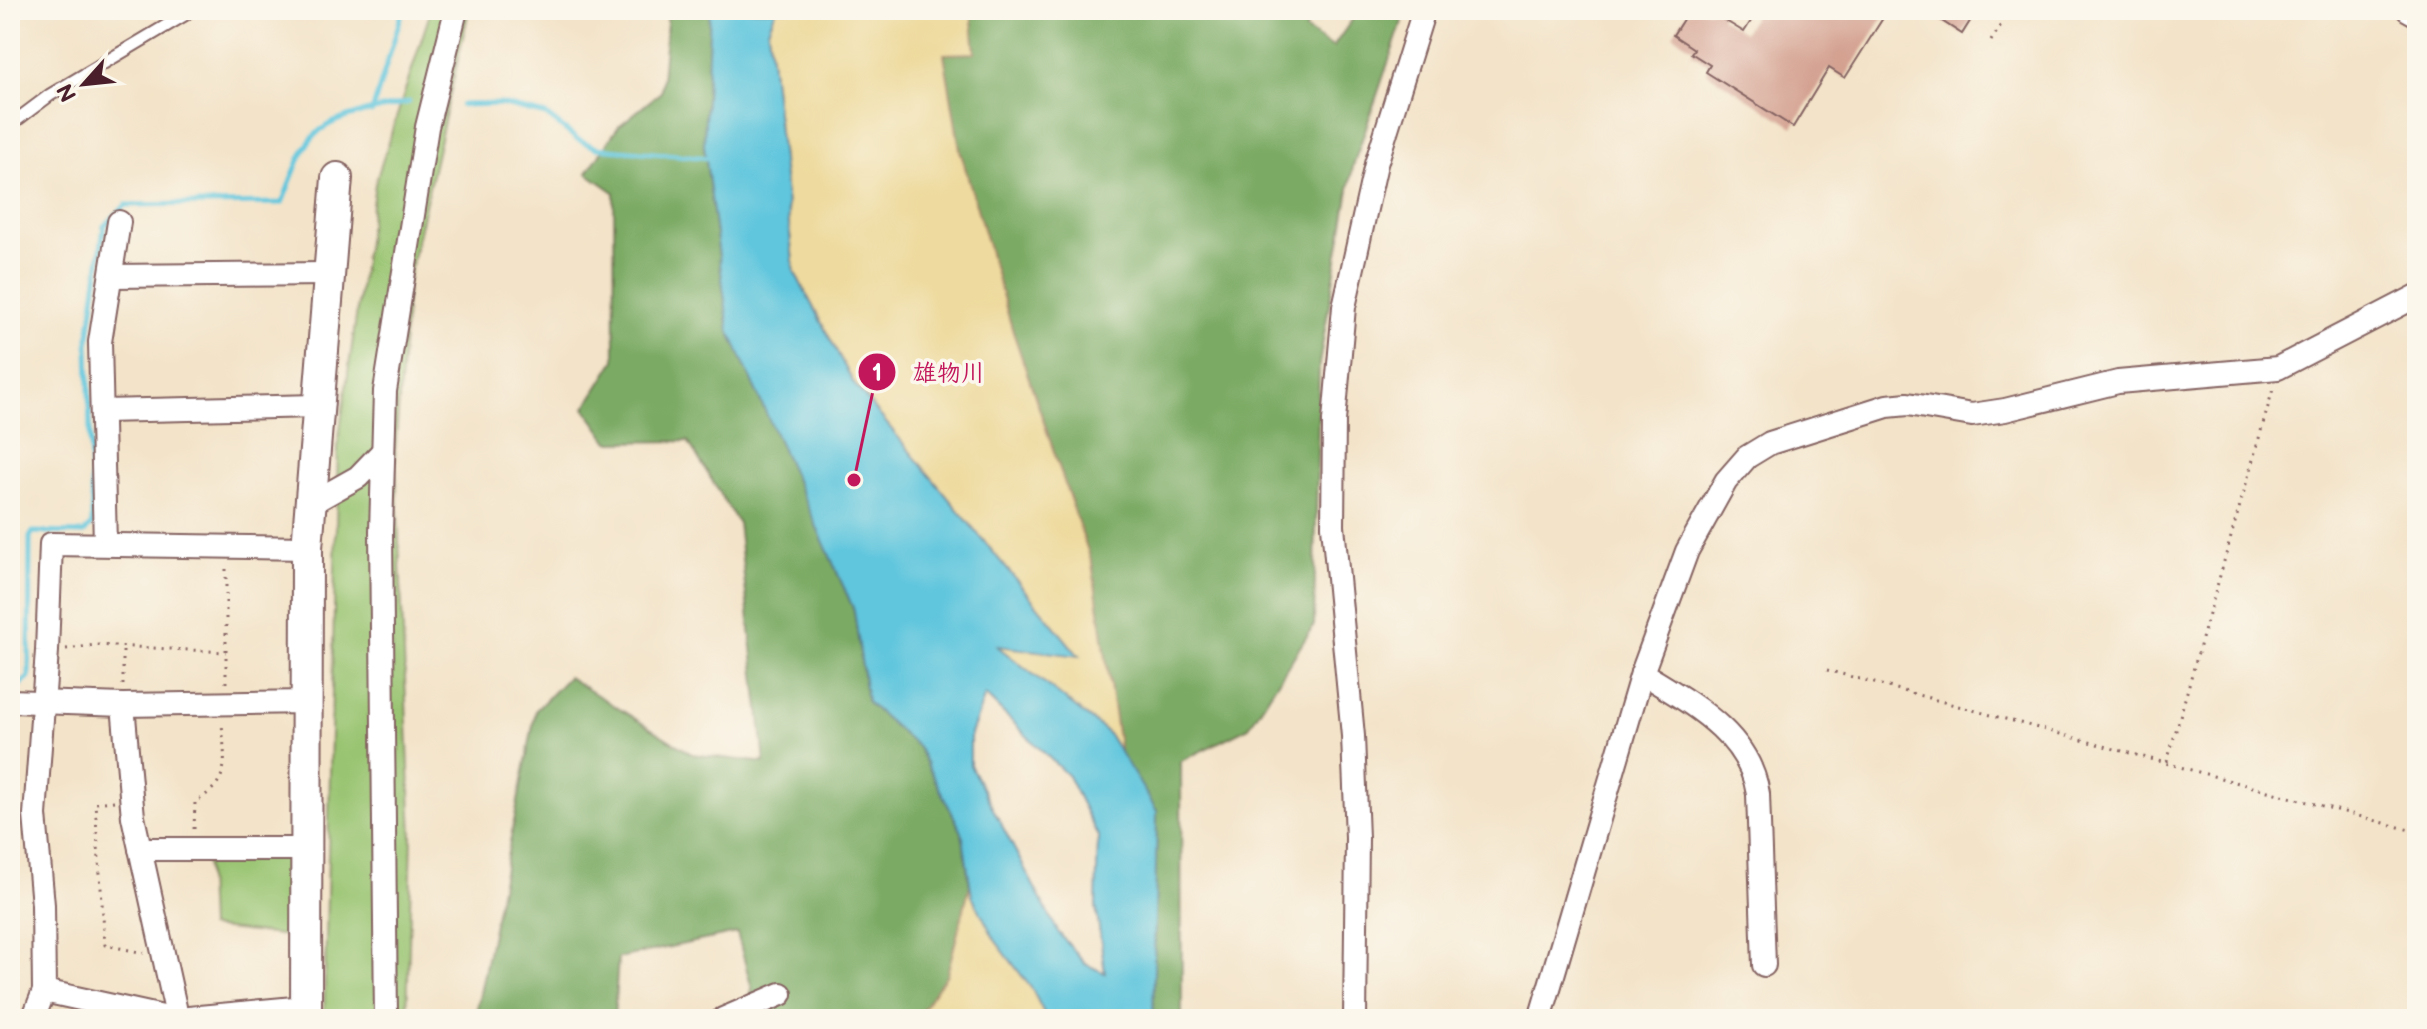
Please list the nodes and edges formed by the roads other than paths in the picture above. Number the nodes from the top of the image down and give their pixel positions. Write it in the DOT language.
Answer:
graph roads {
  1 [pos="456,10"];
  2 [pos="1424,10"];
  3 [pos="2408,10"];
  4 [pos="186,14"];
  5 [pos="2417,15"];
  6 [pos="10,125"];
  7 [pos="337,178"];
  8 [pos="119,222"];
  9 [pos="327,274"];
  10 [pos="111,276"];
  11 [pos="2417,296"];
  12 [pos="316,406"];
  13 [pos="103,411"];
  14 [pos="382,452"];
  15 [pos="310,504"];
  16 [pos="105,544"];
  17 [pos="307,548"];
  18 [pos="1642,673"];
  19 [pos="10,701"];
  20 [pos="44,702"];
  21 [pos="307,702"];
  22 [pos="123,705"];
  23 [pos="140,849"];
  24 [pos="306,849"];
  25 [pos="1764,965"];
  26 [pos="44,991"];
  27 [pos="781,994"];
  28 [pos="306,1013"];
  29 [pos="33,1019"];
  30 [pos="174,1019"];
  31 [pos="386,1019"];
  32 [pos="723,1019"];
  33 [pos="1355,1019"];
  34 [pos="1540,1019"];
  1 -- 14 [label="street"];
  2 -- 33 [label="street"];
  3 -- 5 [label="street"];
  4 -- 6 [label="lane"];
  7 -- 9 [label="street"];
  8 -- 10 [label="street"];
  9 -- 10 [label="street"];
  9 -- 12 [label="street"];
  10 -- 13 [label="street"];
  11 -- 18 [label="street"];
  12 -- 13 [label="street"];
  12 -- 15 [label="street"];
  13 -- 16 [label="street"];
  14 -- 15 [label="street"];
  14 -- 31 [label="street"];
  15 -- 17 [label="street"];
  16 -- 17 [label="street"];
  16 -- 20 [label="street"];
  17 -- 21 [label="street"];
  18 -- 25 [label="street"];
  18 -- 34 [label="street"];
  19 -- 20 [label="street"];
  20 -- 22 [label="street"];
  20 -- 26 [label="street"];
  21 -- 22 [label="street"];
  21 -- 24 [label="street"];
  22 -- 23 [label="street"];
  23 -- 24 [label="street"];
  23 -- 30 [label="street"];
  24 -- 28 [label="street"];
  26 -- 29 [label="street"];
  26 -- 30 [label="street"];
  27 -- 32 [label="street"];
  28 -- 30 [label="street"];
}
